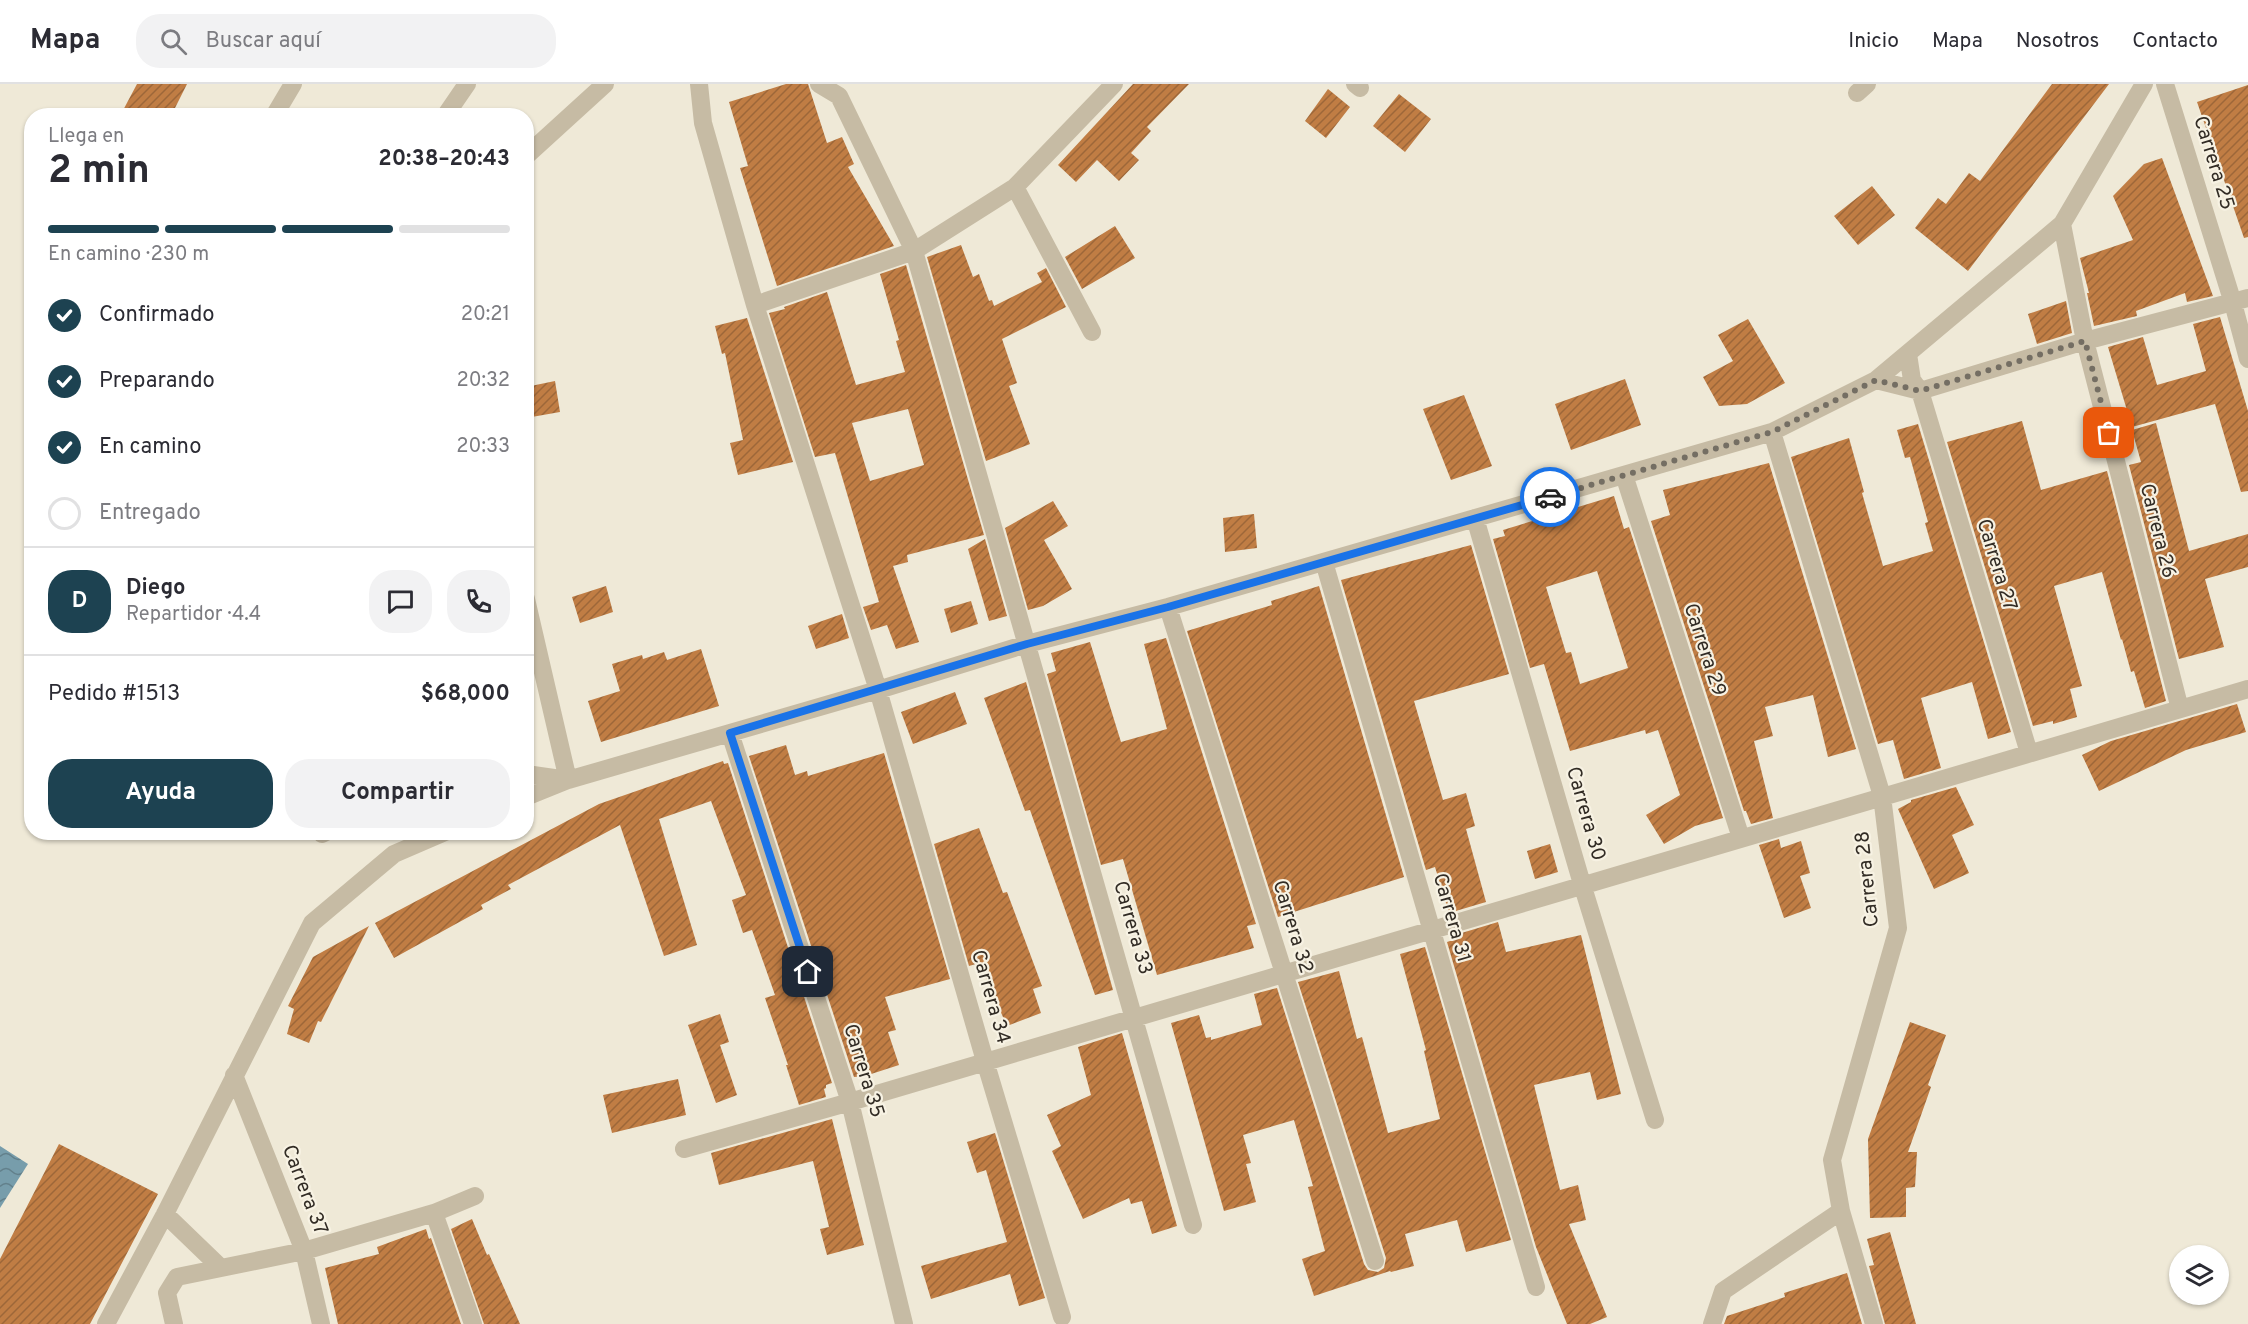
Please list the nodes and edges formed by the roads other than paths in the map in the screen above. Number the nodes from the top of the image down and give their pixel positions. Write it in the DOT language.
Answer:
graph roads {
  1 [pos="292,84"];
  2 [pos="467,84"];
  3 [pos="606,84"];
  4 [pos="699,84"];
  5 [pos="819,84"];
  6 [pos="1114,84"];
  7 [pos="2144,84"];
  8 [pos="2165,84"];
  9 [pos="844,90"];
  10 [pos="278,108"];
  11 [pos="450,108"];
  12 [pos="534,149"];
  13 [pos="1015,187"];
  14 [pos="2062,224"];
  15 [pos="914,251"];
  16 [pos="2240,301"];
  17 [pos="755,305"];
  18 [pos="1092,332"];
  19 [pos="2085,341"];
  20 [pos="1908,354"];
  21 [pos="2248,359"];
  22 [pos="1876,380"];
  23 [pos="1920,391"];
  24 [pos="1772,432"];
  25 [pos="1624,475"];
  26 [pos="1475,518"];
  27 [pos="1324,562"];
  28 [pos="1168,607"];
  29 [pos="534,634"];
  30 [pos="1027,644"];
  31 [pos="2248,688"];
  32 [pos="878,690"];
  33 [pos="2180,709"];
  34 [pos="730,733"];
  35 [pos="2029,753"];
  36 [pos="534,775"];
  37 [pos="568,780"];
  38 [pos="534,794"];
  39 [pos="1882,796"];
  40 [pos="1741,838"];
  41 [pos="426,840"];
  42 [pos="1582,884"];
  43 [pos="1431,929"];
  44 [pos="1283,973"];
  45 [pos="1133,1017"];
  46 [pos="985,1060"];
  47 [pos="234,1075"];
  48 [pos="850,1102"];
  49 [pos="1655,1120"];
  50 [pos="684,1149"];
  51 [pos="475,1196"];
  52 [pos="1841,1211"];
  53 [pos="434,1213"];
  54 [pos="165,1214"];
  55 [pos="1193,1224"];
  56 [pos="304,1251"];
  57 [pos="1375,1260"];
  58 [pos="220,1268"];
  59 [pos="1536,1287"];
  60 [pos="1062,1317"];
  61 [pos="106,1324"];
  62 [pos="174,1324"];
  63 [pos="321,1324"];
  64 [pos="473,1324"];
  65 [pos="904,1324"];
  66 [pos="1712,1324"];
  67 [pos="1874,1324"];
  1 -- 10 [label="street"];
  2 -- 11 [label="street"];
  3 -- 12 [label="street"];
  4 -- 17 [label="street, Carrera 34"];
  5 -- 9 [label="street"];
  6 -- 13 [label="street"];
  7 -- 14 [label="street"];
  8 -- 16 [label="street, Carrera 25"];
  9 -- 15 [label="street, Carrera 33"];
  13 -- 15 [label="street"];
  13 -- 18 [label="street"];
  14 -- 19 [label="street, Carrera 26"];
  14 -- 20 [label="street"];
  15 -- 17 [label="street"];
  15 -- 30 [label="street, Carrera 33"];
  16 -- 19 [label="street"];
  16 -- 21 [label="street, Carrera 25"];
  17 -- 32 [label="street, Carrera 34"];
  19 -- 23 [label="street"];
  19 -- 33 [label="street, Carrera 26"];
  20 -- 22 [label="street"];
  20 -- 23 [label="street, Carrera 27"];
  22 -- 23 [label="street"];
  22 -- 24 [label="street"];
  23 -- 35 [label="street, Carrera 27"];
  24 -- 25 [label="street"];
  24 -- 39 [label="street, Carrera 28"];
  25 -- 26 [label="street"];
  25 -- 40 [label="street, Carrera 29"];
  26 -- 27 [label="street"];
  26 -- 42 [label="street, Carrera 30"];
  27 -- 28 [label="street"];
  27 -- 43 [label="street, Carrera 31"];
  28 -- 30 [label="street"];
  28 -- 44 [label="street, Carrera 32"];
  29 -- 37 [label="street"];
  30 -- 32 [label="street"];
  30 -- 45 [label="street, Carrera 33"];
  31 -- 33 [label="street"];
  32 -- 34 [label="street"];
  32 -- 46 [label="street, Carrera 34"];
  33 -- 35 [label="street"];
  34 -- 37 [label="street"];
  34 -- 48 [label="street, Carrera 35"];
  35 -- 39 [label="street"];
  36 -- 37 [label="street"];
  37 -- 38 [label="street"];
  39 -- 40 [label="street"];
  39 -- 52 [label="street, Carrera 28"];
  40 -- 42 [label="street"];
  41 -- 47 [label="street"];
  42 -- 43 [label="street"];
  42 -- 49 [label="street, Carrera 30"];
  43 -- 44 [label="street"];
  43 -- 59 [label="street, Carrera 31"];
  44 -- 45 [label="street"];
  44 -- 57 [label="street, Carrera 32"];
  45 -- 46 [label="street"];
  45 -- 55 [label="street, Carrera 33"];
  46 -- 48 [label="street"];
  46 -- 60 [label="street, Carrera 34"];
  47 -- 54 [label="street"];
  47 -- 56 [label="street, Carrera 37"];
  48 -- 50 [label="street"];
  48 -- 65 [label="street, Carrera 35"];
  51 -- 53 [label="street"];
  52 -- 66 [label="street"];
  52 -- 67 [label="street, Carrera 28"];
  53 -- 56 [label="street"];
  53 -- 64 [label="street"];
  54 -- 58 [label="street"];
  54 -- 61 [label="street"];
  56 -- 58 [label="street"];
  56 -- 63 [label="street, Carrera 37"];
  58 -- 62 [label="street"];
}
